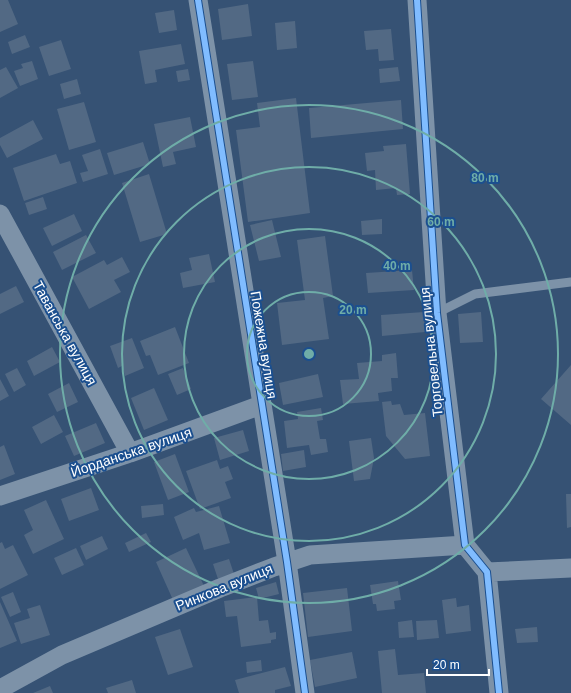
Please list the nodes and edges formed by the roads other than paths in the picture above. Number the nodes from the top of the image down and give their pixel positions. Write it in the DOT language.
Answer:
graph roads {
  1 [pos="198,0"];
  2 [pos="417,0"];
  3 [pos="0,214"];
  4 [pos="571,282"];
  5 [pos="437,313"];
  6 [pos="261,405"];
  7 [pos="130,453"];
  8 [pos="0,496"];
  9 [pos="465,545"];
  10 [pos="287,562"];
  11 [pos="571,568"];
  12 [pos="487,572"];
  13 [pos="0,689"];
  14 [pos="305,693"];
  15 [pos="499,693"];
  1 -- 6 [label="street, Пожежна вулиця"];
  2 -- 5 [label="street, Торговельна вулиця"];
  3 -- 7 [label="street, Таванська вулиця"];
  4 -- 5 [label="lane"];
  5 -- 9 [label="street, Торговельна вулиця"];
  6 -- 7 [label="street, Йорданська вулиця"];
  6 -- 10 [label="street, Пожежна вулиця"];
  7 -- 8 [label="street, Йорданська вулиця"];
  9 -- 10 [label="street, Ринкова вулиця"];
  9 -- 12 [label="street"];
  10 -- 13 [label="street, Ринкова вулиця"];
  10 -- 14 [label="street, Пожежна вулиця"];
  11 -- 12 [label="street"];
  12 -- 15 [label="street"];
}
